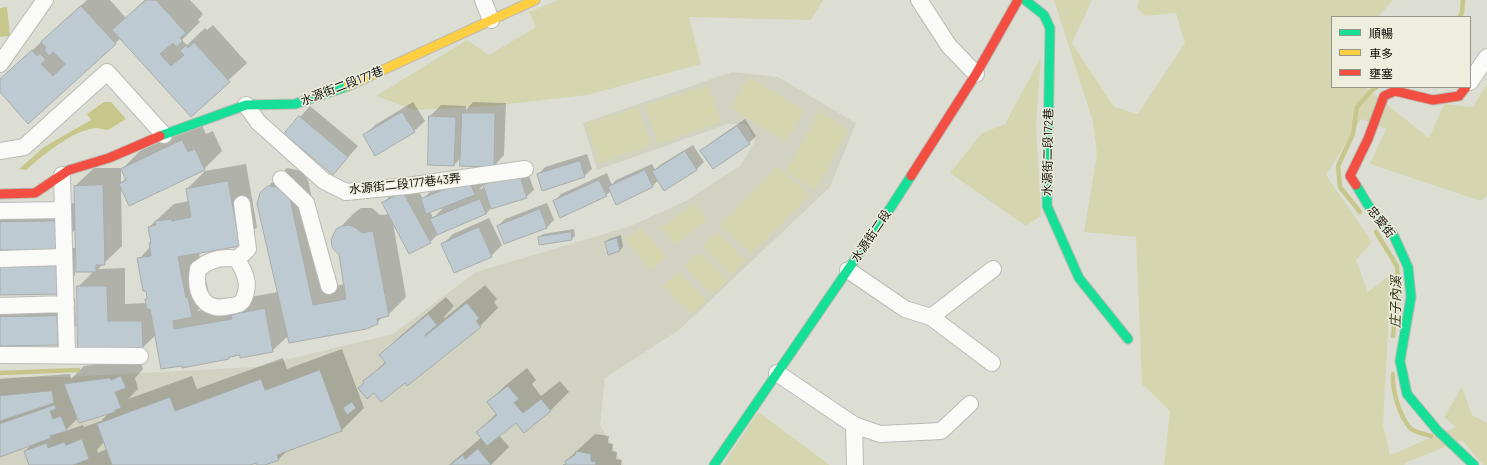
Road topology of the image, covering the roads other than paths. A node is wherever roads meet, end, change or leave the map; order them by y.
1 (45, 0) edge
2 (483, 0) edge
3 (535, 0) edge
4 (919, 0) edge
5 (1018, 0) edge
6 (1025, 0) edge
7 (491, 20) junction
8 (1487, 57) edge
9 (0, 64) edge
10 (976, 74) junction
11 (1471, 81) edge
12 (1465, 88) edge
13 (246, 105) junction
14 (164, 135) junction
15 (0, 151) edge
16 (526, 169) dead end
17 (62, 175) junction
18 (281, 179) dead end
19 (0, 194) edge
20 (242, 204) dead end
21 (63, 210) junction
22 (0, 212) edge
23 (64, 257) junction
24 (0, 259) edge
25 (237, 259) dead end
26 (993, 269) dead end
27 (848, 270) junction
28 (328, 286) dead end
29 (66, 304) junction
30 (0, 306) edge
31 (931, 317) junction
32 (1128, 339) dead end
33 (0, 355) edge
34 (67, 355) junction
35 (140, 356) dead end
36 (992, 363) dead end
37 (777, 372) junction
38 (970, 404) dead end
39 (854, 425) junction
40 (714, 465) edge
41 (855, 465) edge
42 (1474, 465) edge

1 - 9 street
2 - 7 street
3 - 7 street, 水源街二段177巷
4 - 10 street
5 - 10 street, 水源街二段
6 - 32 street, 水源街二段172巷
7 - 13 street, 水源街二段177巷
8 - 11 street
10 - 27 street, 水源街二段
12 - 42 street, 忠愛街
13 - 14 street, 水源街二段177巷
13 - 16 street, 水源街二段177巷43弄
14 - 15 street
14 - 17 street, 水源街二段177巷
17 - 19 street, 水源街二段177巷
17 - 21 street
18 - 28 street
20 - 25 street
21 - 22 street
21 - 23 street
23 - 24 street
23 - 29 street
26 - 31 street
27 - 31 street
27 - 37 street, 水源街二段
29 - 30 street
29 - 34 street
31 - 36 street
33 - 34 street
34 - 35 street
37 - 39 street
37 - 40 street, 水源街二段
38 - 39 street
39 - 41 street

